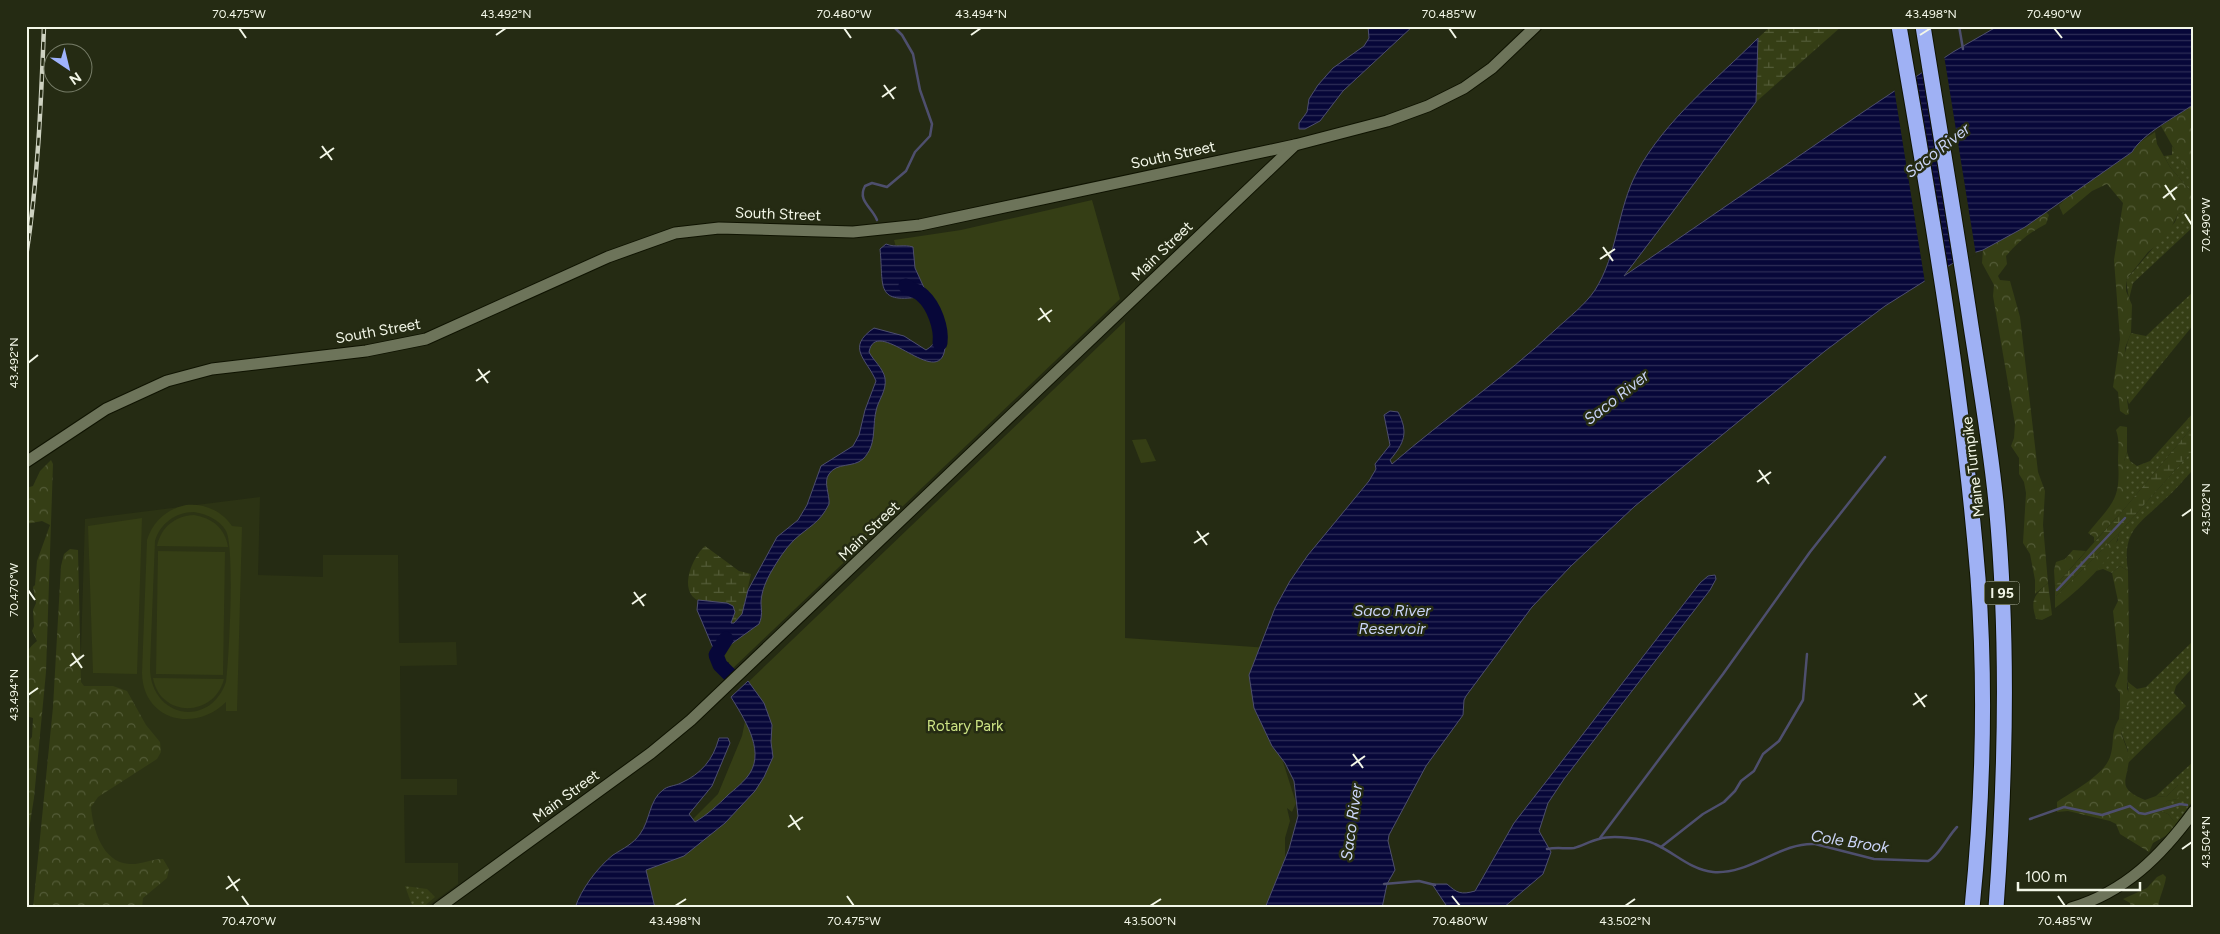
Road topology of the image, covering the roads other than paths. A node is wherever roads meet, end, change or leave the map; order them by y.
1 (1536, 26) edge
2 (1899, 26) edge
3 (1923, 26) edge
4 (1295, 145) junction
5 (26, 462) edge
6 (2194, 811) edge
7 (438, 908) edge
8 (1972, 908) edge
9 (1996, 908) edge
10 (2071, 908) edge

1 - 4 street, South Street
2 - 8 highway, Maine Turnpike / I 95
3 - 9 highway, Maine Turnpike / I 95
4 - 5 street, South Street
4 - 7 street, Main Street
6 - 10 street

